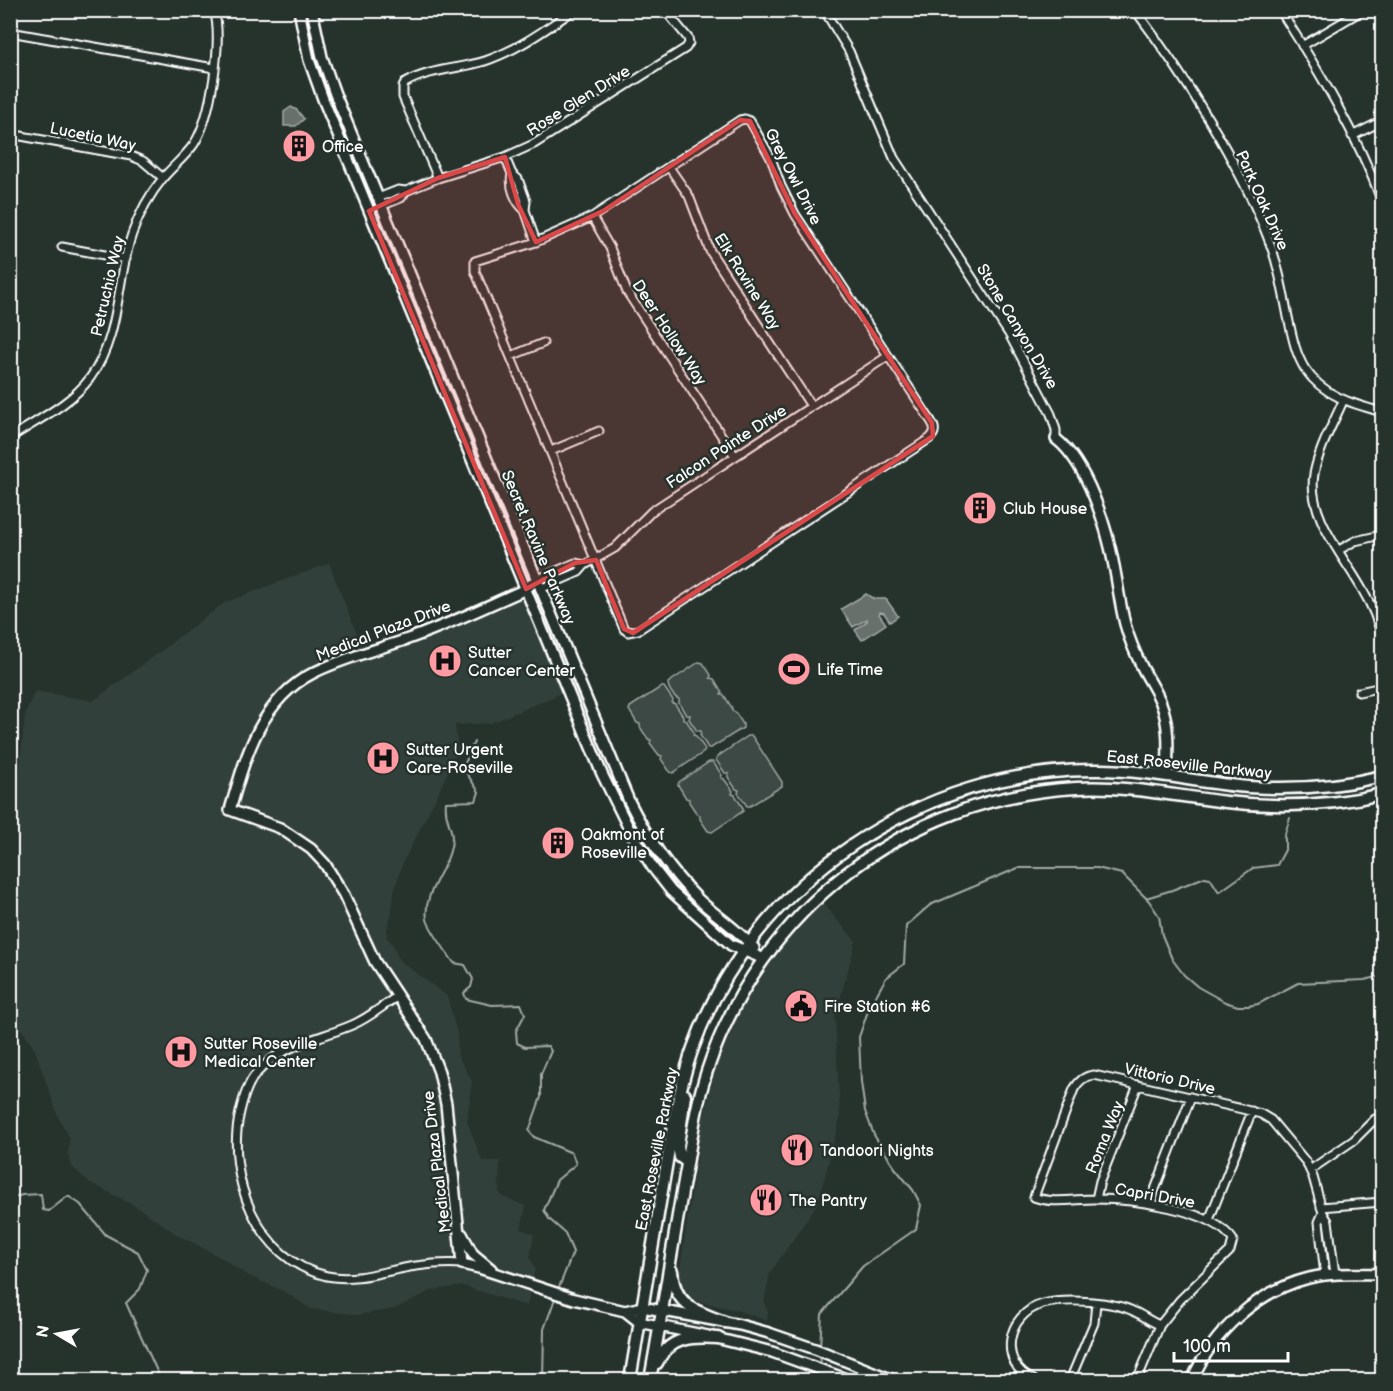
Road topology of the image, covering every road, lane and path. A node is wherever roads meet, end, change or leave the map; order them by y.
1 (214, 10) edge
2 (299, 10) edge
3 (312, 10) edge
4 (574, 10) edge
5 (665, 10) edge
6 (824, 10) edge
7 (1135, 10) edge
8 (1280, 10) edge
9 (1363, 10) edge
10 (10, 32) edge
11 (1302, 46) junction
12 (214, 68) junction
13 (1383, 121) edge
14 (10, 134) edge
15 (1352, 136) junction
16 (505, 157) junction
17 (669, 167) junction
18 (512, 174) junction
19 (163, 178) junction
20 (438, 178) junction
21 (521, 189) junction
22 (513, 192) junction
23 (380, 202) junction
24 (1383, 202) edge
25 (368, 207) junction
26 (525, 210) junction
27 (592, 217) junction
28 (536, 242) junction
29 (62, 247) dead end
30 (126, 259) junction
31 (543, 343) dead end
32 (511, 356) junction
33 (888, 356) junction
34 (1343, 400) junction
35 (812, 406) junction
36 (1383, 412) edge
37 (599, 430) dead end
38 (10, 438) edge
39 (1056, 439) joint
40 (551, 451) junction
41 (735, 456) junction
42 (1381, 534) edge
43 (1339, 550) junction
44 (596, 560) junction
45 (585, 565) junction
46 (558, 570) junction
47 (562, 579) junction
48 (538, 584) junction
49 (526, 588) junction
50 (1383, 638) edge
51 (1383, 687) edge
52 (1359, 692) dead end
53 (1167, 775) junction
54 (1383, 776) edge
55 (1132, 789) junction
56 (1383, 794) edge
57 (748, 947) junction
58 (764, 959) junction
59 (398, 996) junction
60 (687, 1068) junction
61 (1138, 1085) junction
62 (1191, 1097) junction
63 (1252, 1112) junction
64 (1383, 1118) edge
65 (687, 1162) junction
66 (1310, 1170) junction
67 (1034, 1197) joint
68 (1096, 1199) junction
69 (1383, 1202) edge
70 (1151, 1204) junction
71 (1322, 1210) junction
72 (1209, 1220) junction
73 (459, 1227) junction
74 (1329, 1229) junction
75 (1320, 1230) junction
76 (672, 1255) junction
77 (462, 1264) junction
78 (497, 1273) junction
79 (1383, 1274) edge
80 (1330, 1275) junction
81 (1096, 1303) junction
82 (642, 1307) junction
83 (625, 1311) junction
84 (662, 1311) junction
85 (639, 1322) junction
86 (725, 1322) junction
87 (1160, 1325) junction
88 (660, 1326) junction
89 (718, 1338) junction
90 (630, 1380) edge
91 (650, 1380) edge
92 (849, 1380) edge
93 (893, 1380) edge
94 (1034, 1380) edge
95 (1070, 1380) edge
96 (1137, 1380) edge
97 (1192, 1380) edge

1 - 12 street, Petruchio Way
2 - 25 main road, Secret Ravine Parkway
3 - 23 main road, Secret Ravine Parkway
4 - 20 street
5 - 16 street, Rose Glen Drive
6 - 39 street, Stone Canyon Drive
7 - 34 street, Park Oak Drive
8 - 11 street
9 - 11 street
10 - 12 street
11 - 15 street
12 - 19 street, Petruchio Way
13 - 15 street
14 - 19 street, Lucetia Way
15 - 24 street
16 - 18 street
16 - 20 street, Rose Glen Drive
17 - 27 street, Grey Owl Drive
17 - 33 street, Grey Owl Drive
17 - 35 street, Elk Ravine Way
18 - 21 street
18 - 22 street
19 - 30 street, Petruchio Way
20 - 23 street, Rose Glen Drive
21 - 22 street
21 - 26 street
22 - 26 street
23 - 25 main road
23 - 48 main road, Secret Ravine Parkway
25 - 49 main road, Secret Ravine Parkway
26 - 28 street
27 - 28 street, Grey Owl Drive
27 - 41 street, Deer Hollow Way
28 - 32 street, Grey Owl Drive
29 - 30 street
30 - 38 street, Petruchio Way
31 - 32 street
32 - 40 street, Grey Owl Drive
33 - 35 street, Falcon Pointe Drive
33 - 44 street, Grey Owl Drive
34 - 36 street, Park Oak Drive
34 - 43 street
35 - 41 street, Falcon Pointe Drive
37 - 40 street
39 - 53 main road, Stone Canyon Drive
40 - 44 street, Grey Owl Drive
41 - 44 street, Falcon Pointe Drive
42 - 43 street
43 - 50 street
44 - 45 street, Falcon Pointe Drive
45 - 46 street, Falcon Pointe Drive
45 - 47 street, Falcon Pointe Drive
46 - 47 street
46 - 48 street, Falcon Pointe Drive
47 - 48 street, Falcon Pointe Drive
48 - 49 main road
48 - 57 main road, Secret Ravine Parkway
49 - 57 main road, Secret Ravine Parkway
49 - 59 main road, Medical Plaza Drive
51 - 52 street
53 - 54 main road, East Roseville Parkway
53 - 55 main road
53 - 57 main road, East Roseville Parkway
55 - 56 main road, East Roseville Parkway
55 - 58 main road, East Roseville Parkway
57 - 58 main road, Secret Ravine Parkway
57 - 60 main road, East Roseville Parkway
58 - 65 main road, East Roseville Parkway
59 - 73 main road, Medical Plaza Drive
59 - 77 street
60 - 65 main road
60 - 82 main road, East Roseville Parkway
61 - 62 street, Vittorio Drive
61 - 67 street, Vittorio Drive
61 - 68 street, Roma Way
62 - 63 street, Vittorio Drive
62 - 70 street
63 - 66 street, Vittorio Drive
63 - 72 street
64 - 66 street
65 - 76 main road, East Roseville Parkway
66 - 71 street, Vittorio Drive
67 - 68 street, Capri Drive
68 - 70 street, Capri Drive
69 - 71 street
70 - 72 street, Capri Drive
71 - 74 street, Vittorio Drive
71 - 75 street, Vittorio Drive
72 - 87 street, Capri Drive
73 - 77 main road, Medical Plaza Drive
73 - 78 main road
74 - 75 street
74 - 80 street, Vittorio Drive
75 - 80 street, Vittorio Drive
76 - 84 main road, East Roseville Parkway
76 - 86 main road
77 - 78 main road
78 - 83 main road
79 - 80 main road
80 - 97 main road
81 - 87 street
81 - 94 street
81 - 95 street
82 - 83 main road
82 - 84 main road
82 - 85 main road, East Roseville Parkway
83 - 85 main road
84 - 86 main road
84 - 88 main road, East Roseville Parkway
85 - 88 main road
85 - 90 main road, East Roseville Parkway
86 - 93 main road
87 - 96 street, Capri Drive
88 - 89 main road
88 - 91 main road, East Roseville Parkway
89 - 91 main road
89 - 92 main road

